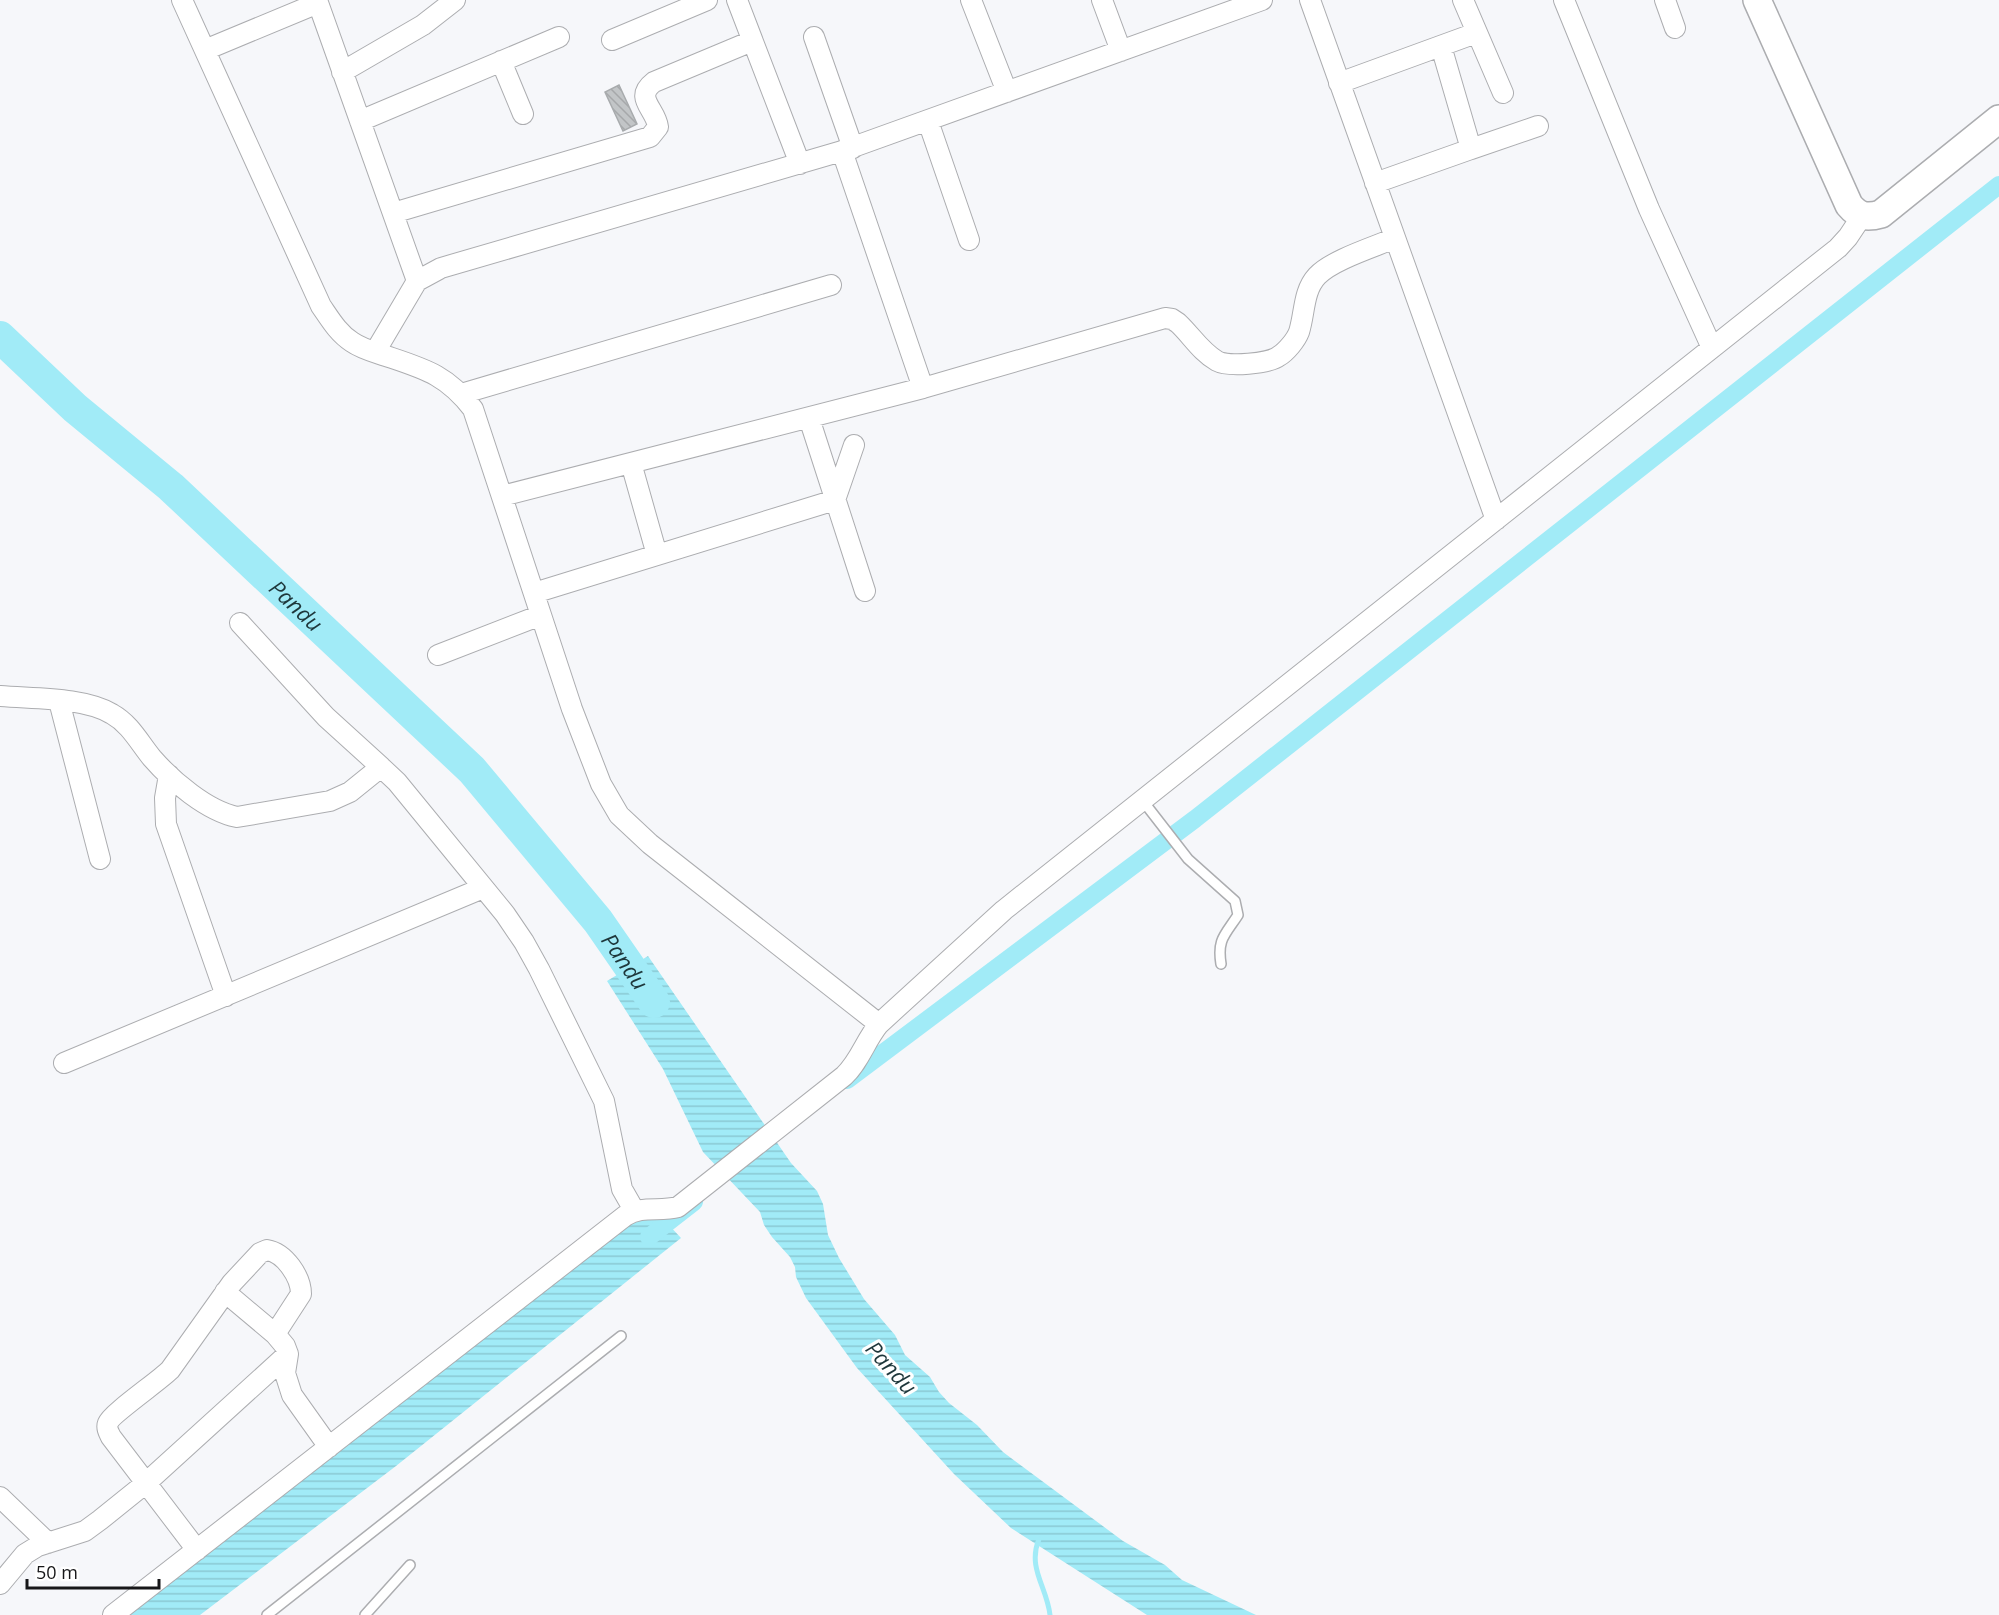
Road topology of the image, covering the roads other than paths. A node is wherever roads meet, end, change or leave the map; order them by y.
1 (182, 0) edge
2 (455, 0) edge
3 (707, 0) edge
4 (737, 0) edge
5 (971, 0) edge
6 (1102, 0) edge
7 (1262, 0) edge
8 (1310, 0) edge
9 (1464, 0) edge
10 (1564, 0) edge
11 (1665, 0) edge
12 (1757, 0) edge
13 (317, 2) edge
14 (1675, 28) dead end
15 (1476, 33) junction
16 (559, 37) dead end
17 (814, 37) dead end
18 (612, 40) dead end
19 (752, 41) junction
20 (1441, 46) junction
21 (204, 50) junction
22 (1120, 51) junction
23 (501, 61) junction
24 (342, 72) junction
25 (1340, 83) junction
26 (1007, 92) junction
27 (1503, 93) dead end
28 (523, 114) dead end
29 (1999, 119) edge
30 (360, 121) junction
31 (928, 121) junction
32 (1538, 126) dead end
33 (1471, 149) junction
34 (848, 150) junction
35 (800, 164) junction
36 (1375, 183) junction
37 (393, 213) junction
38 (1862, 216) junction
39 (1395, 238) junction
40 (969, 240) dead end
41 (417, 281) junction
42 (831, 285) dead end
43 (1712, 348) junction
44 (375, 352) junction
45 (923, 388) junction
46 (461, 394) junction
47 (809, 418) junction
48 (854, 445) dead end
49 (631, 463) junction
50 (502, 496) junction
51 (835, 500) junction
52 (1496, 520) junction
53 (657, 555) junction
54 (865, 591) dead end
55 (534, 593) junction
56 (541, 615) junction
57 (240, 623) dead end
58 (438, 655) dead end
59 (0, 696) edge
60 (59, 701) junction
61 (381, 767) junction
62 (169, 775) junction
63 (1148, 807) junction
64 (100, 859) dead end
65 (483, 888) junction
66 (1221, 964) dead end
67 (226, 996) junction
68 (879, 1024) junction
69 (64, 1063) dead end
70 (633, 1210) junction
71 (225, 1292) junction
72 (275, 1334) junction
73 (621, 1336) dead end
74 (288, 1354) junction
75 (329, 1447) junction
76 (146, 1483) junction
77 (0, 1497) edge
78 (48, 1542) junction
79 (197, 1550) junction
80 (410, 1565) dead end
81 (0, 1584) edge
82 (113, 1615) edge
83 (267, 1615) edge
84 (365, 1615) edge

1 - 21 street
2 - 24 street
3 - 18 street
4 - 19 street
5 - 26 street
6 - 22 street
7 - 22 street
8 - 25 street
9 - 15 street
10 - 43 street
11 - 14 street
12 - 38 street
13 - 21 street
13 - 24 street
15 - 20 street
15 - 27 street
16 - 23 street
17 - 34 street
19 - 35 street
19 - 37 street
20 - 25 street
20 - 33 street
21 - 44 street
22 - 26 street
23 - 28 street
23 - 30 street
24 - 30 street
25 - 36 street
26 - 31 street
29 - 38 street
30 - 37 street
31 - 34 street
31 - 40 street
32 - 33 street
33 - 36 street
34 - 35 street
34 - 45 street
35 - 41 street
36 - 39 street
37 - 41 street
38 - 43 street
39 - 45 street
39 - 52 street
41 - 44 street
42 - 46 street
43 - 52 street
44 - 46 street
45 - 47 street
46 - 50 street
47 - 49 street
47 - 51 street
48 - 51 street
49 - 50 street
49 - 53 street
50 - 55 street
51 - 53 street
51 - 54 street
52 - 63 street
53 - 55 street
55 - 56 street
56 - 58 street
56 - 68 street
57 - 61 street
59 - 60 street
60 - 62 street
60 - 64 street
61 - 62 street
61 - 65 street
62 - 67 street
63 - 66 lane
63 - 68 street
65 - 67 street
65 - 70 street
67 - 69 street
68 - 70 street
70 - 75 street
71 - 72 street
71 - 72 street
71 - 76 street
72 - 74 street
73 - 83 lane
74 - 75 street
74 - 76 street
75 - 79 street
76 - 78 street
76 - 79 street
77 - 78 street
78 - 81 street
79 - 82 street
80 - 84 lane

